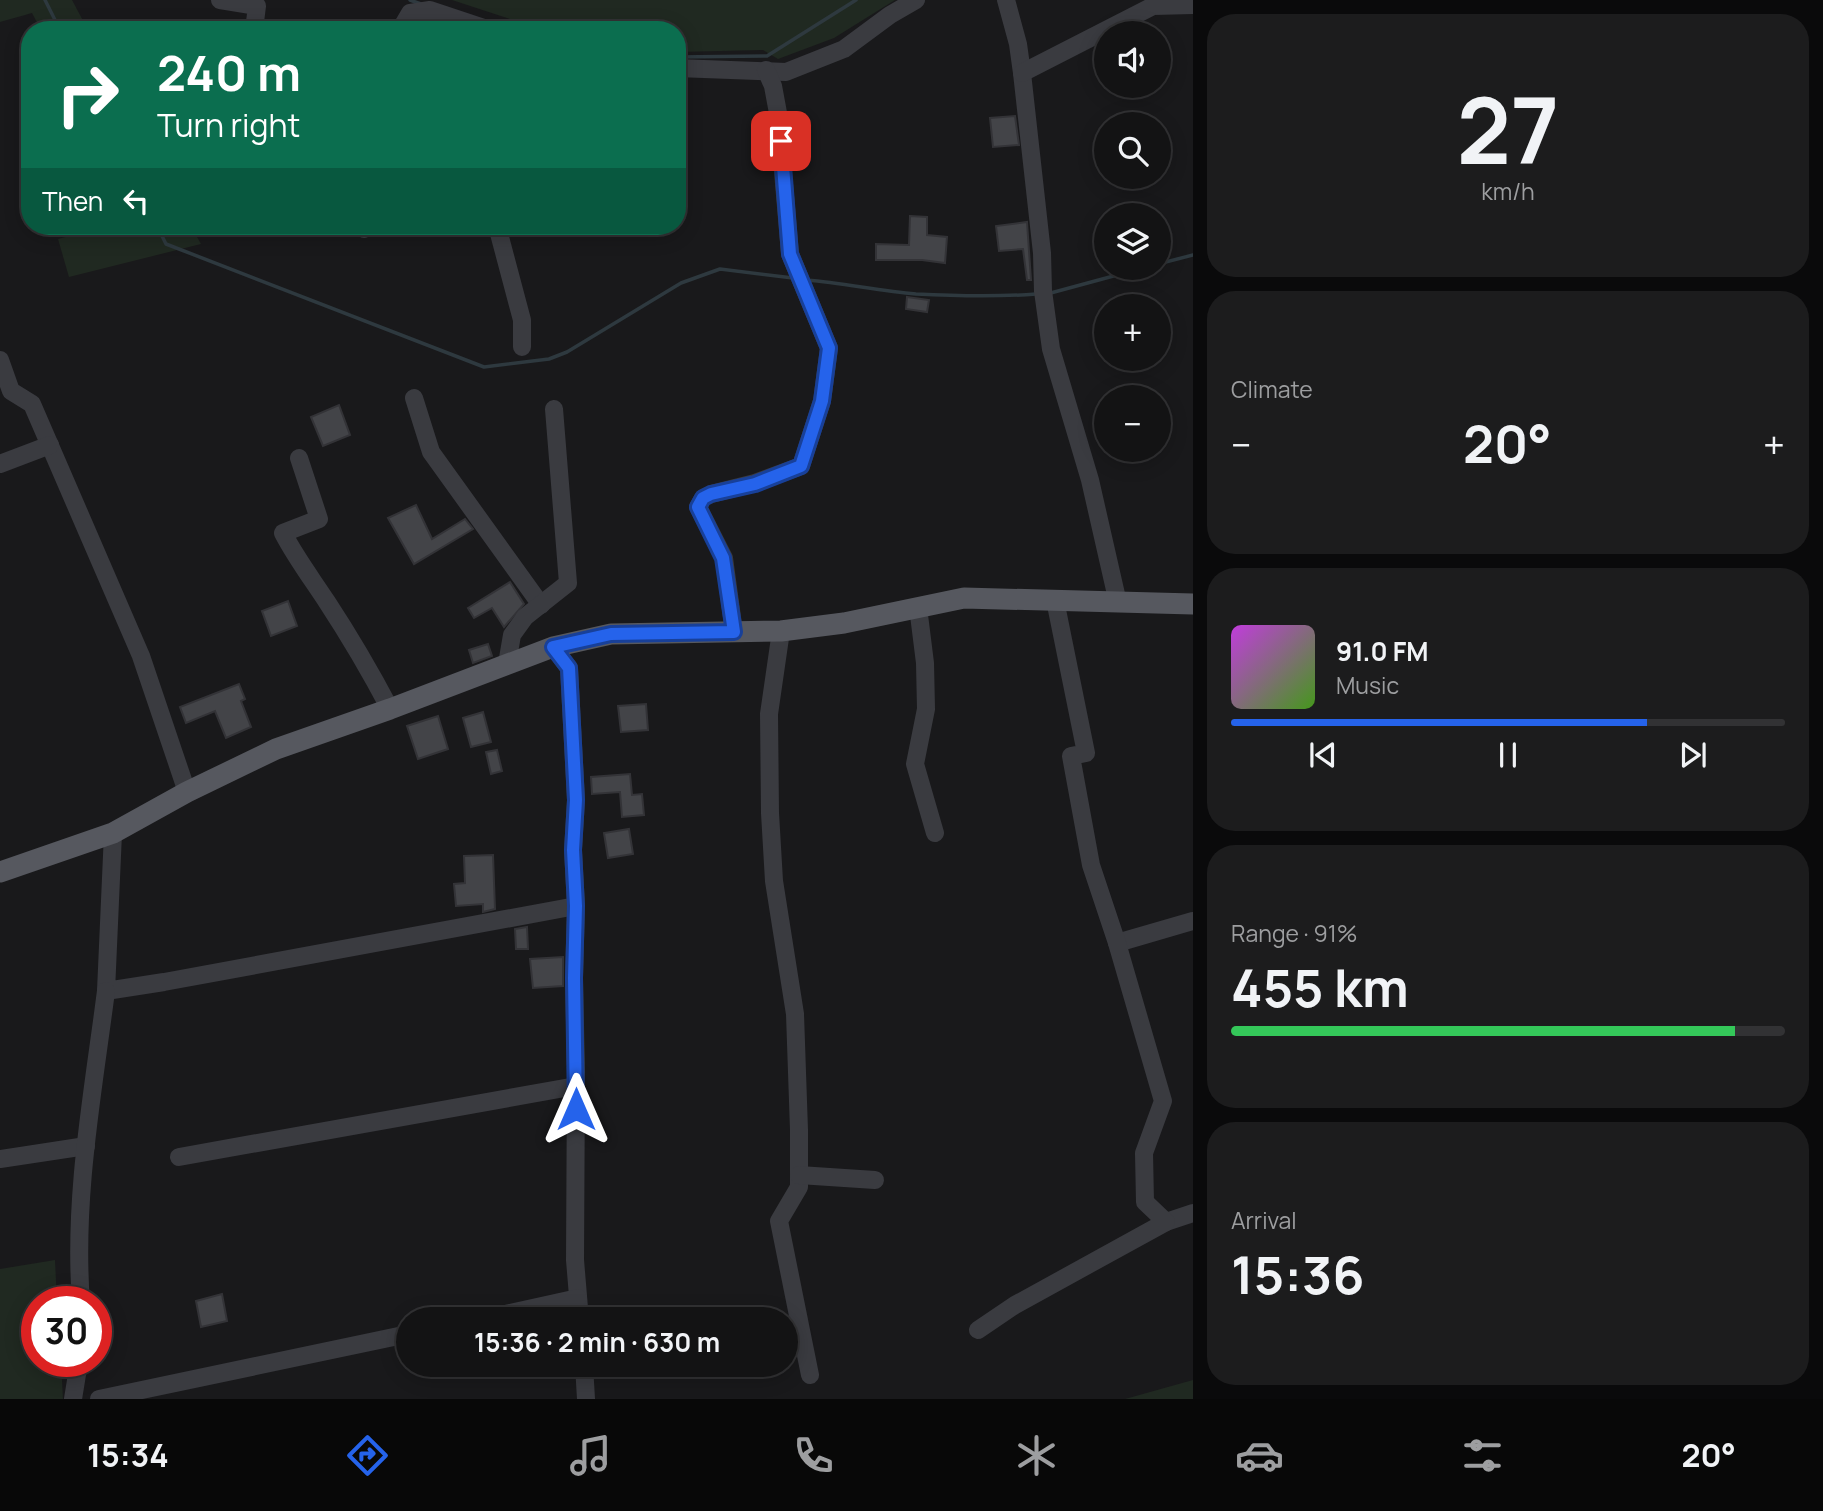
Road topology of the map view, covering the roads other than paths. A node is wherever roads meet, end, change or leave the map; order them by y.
1 (220, 0) edge
2 (916, 0) edge
3 (1006, 0) edge
4 (1193, 5) edge
5 (255, 21) edge
6 (405, 21) edge
7 (463, 21) edge
8 (686, 68) edge
9 (766, 70) junction
10 (1022, 73) junction
11 (499, 235) edge
12 (522, 347) dead end
13 (0, 360) edge
14 (414, 398) dead end
15 (554, 409) dead end
16 (50, 446) junction
17 (299, 458) dead end
18 (0, 464) edge
19 (1055, 600) junction
20 (1118, 603) junction
21 (1193, 604) edge
22 (541, 606) junction
23 (918, 607) junction
24 (781, 631) junction
25 (734, 632) junction
26 (553, 647) junction
27 (507, 664) junction
28 (390, 709) junction
29 (187, 792) junction
30 (113, 833) junction
31 (935, 833) dead end
32 (0, 872) edge
33 (576, 906) junction
34 (1193, 921) edge
35 (1117, 943) junction
36 (106, 990) junction
37 (576, 1086) junction
38 (86, 1146) junction
39 (178, 1157) dead end
40 (0, 1159) edge
41 (799, 1175) junction
42 (876, 1180) dead end
43 (1193, 1213) edge
44 (1166, 1222) junction
45 (80, 1286) edge
46 (578, 1298) junction
47 (537, 1307) edge
48 (579, 1307) edge
49 (978, 1330) dead end
50 (396, 1337) edge
51 (810, 1375) dead end
52 (77, 1377) edge
53 (585, 1377) edge
54 (73, 1399) edge
55 (99, 1399) edge
56 (586, 1399) edge

1 - 5 street
2 - 9 street
3 - 10 street
4 - 10 street
6 - 7 street
8 - 9 street
9 - 25 street
10 - 20 street
11 - 12 street
13 - 16 street
14 - 22 street
15 - 22 street
16 - 18 street
16 - 29 street
17 - 28 street
19 - 20 main road
19 - 23 main road
19 - 35 street
20 - 21 main road
22 - 27 street
23 - 24 main road
23 - 31 street
24 - 25 main road
24 - 41 street
25 - 26 main road
26 - 27 main road
26 - 33 street
27 - 28 main road
28 - 29 main road
29 - 30 main road
30 - 32 main road
30 - 36 street
33 - 36 street
33 - 37 street
34 - 35 street
35 - 44 street
36 - 38 street
37 - 39 street
37 - 46 street
38 - 40 street
38 - 45 street
41 - 42 street
41 - 51 street
43 - 44 street
44 - 49 street
46 - 47 street
46 - 48 street
50 - 55 street
52 - 54 street
53 - 56 street

